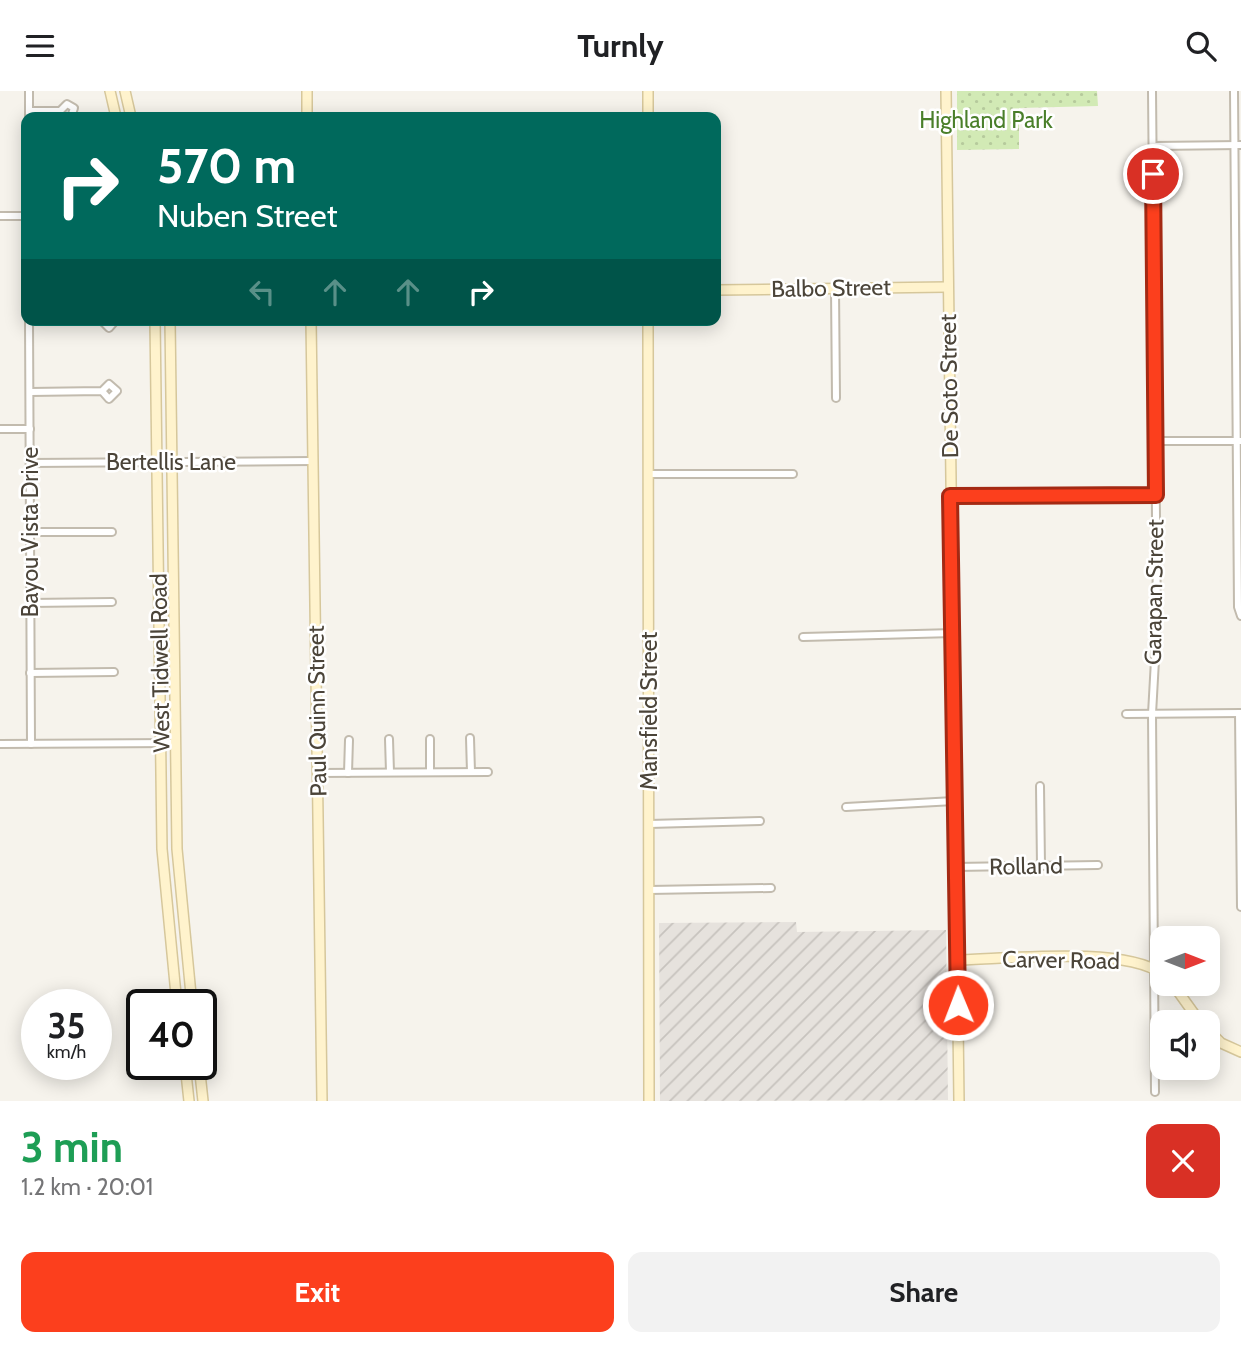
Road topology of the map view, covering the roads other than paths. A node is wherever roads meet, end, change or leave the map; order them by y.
1 (29, 91) edge
2 (110, 91) edge
3 (125, 91) edge
4 (307, 91) edge
5 (648, 91) edge
6 (946, 91) edge
7 (1153, 91) edge
8 (1234, 91) edge
9 (29, 112) edge
10 (61, 112) edge
11 (74, 112) edge
12 (115, 112) edge
13 (130, 112) edge
14 (307, 112) edge
15 (648, 112) edge
16 (1238, 145) edge
17 (1153, 146) junction
18 (0, 216) edge
19 (21, 216) edge
20 (947, 287) junction
21 (835, 289) junction
22 (721, 290) edge
23 (29, 326) edge
24 (155, 326) edge
25 (170, 326) edge
26 (311, 326) edge
27 (648, 326) edge
28 (102, 391) dead end
29 (30, 392) junction
30 (835, 398) dead end
31 (0, 429) edge
32 (30, 429) junction
33 (1238, 441) edge
34 (1156, 442) junction
35 (158, 461) junction
36 (172, 461) junction
37 (313, 461) junction
38 (30, 463) junction
39 (649, 474) junction
40 (793, 474) dead end
41 (1156, 495) junction
42 (950, 496) junction
43 (30, 532) junction
44 (112, 532) dead end
45 (112, 602) dead end
46 (30, 603) junction
47 (159, 603) junction
48 (174, 603) junction
49 (1241, 616) edge
50 (954, 633) junction
51 (803, 637) dead end
52 (114, 672) dead end
53 (30, 673) junction
54 (1240, 713) edge
55 (1152, 714) junction
56 (1126, 715) dead end
57 (470, 738) dead end
58 (389, 739) dead end
59 (430, 739) dead end
60 (349, 740) dead end
61 (161, 743) junction
62 (175, 743) junction
63 (0, 744) edge
64 (31, 744) junction
65 (430, 771) junction
66 (390, 772) junction
67 (471, 772) junction
68 (488, 772) dead end
69 (318, 773) junction
70 (348, 773) junction
71 (1040, 786) dead end
72 (954, 801) junction
73 (846, 807) dead end
74 (760, 821) dead end
75 (649, 824) junction
76 (162, 849) junction
77 (177, 849) junction
78 (1098, 865) dead end
79 (1041, 866) junction
80 (955, 867) junction
81 (771, 888) dead end
82 (649, 890) junction
83 (1241, 907) edge
84 (1157, 926) edge
85 (186, 955) junction
86 (172, 957) junction
87 (958, 960) junction
88 (1150, 968) edge
89 (175, 989) edge
90 (190, 989) edge
91 (1157, 996) edge
92 (1220, 1041) edge
93 (1241, 1052) edge
94 (187, 1080) edge
95 (201, 1080) edge
96 (1155, 1092) dead end
97 (189, 1101) edge
98 (203, 1101) edge
99 (322, 1101) edge
100 (649, 1101) edge
101 (959, 1101) edge

1 - 9 street
2 - 12 street
3 - 13 street
4 - 14 street
5 - 15 street
6 - 20 street, De Soto Street
7 - 17 street, Garapan Street
8 - 16 street
10 - 11 street
16 - 17 street
16 - 33 street
17 - 34 street, Garapan Street
18 - 19 street
20 - 21 street, Balbo Street
20 - 42 street, De Soto Street
21 - 22 street, Balbo Street
21 - 30 street
23 - 29 street, Bayou Vista Drive
24 - 35 street, West Tidwell Road
25 - 36 street, West Tidwell Road
26 - 37 street, Paul Quinn Street
27 - 39 street, Mansfield Street
28 - 29 street
29 - 32 street, Bayou Vista Drive
31 - 32 street
32 - 38 street, Bayou Vista Drive
33 - 34 street
33 - 49 street
34 - 41 street, Garapan Street
35 - 36 street, Bertellis Lane
35 - 38 street, Bertellis Lane
35 - 47 street, West Tidwell Road
36 - 37 street, Bertellis Lane
36 - 48 street, West Tidwell Road
37 - 69 street, Paul Quinn Street
38 - 43 street, Bayou Vista Drive
39 - 40 street
39 - 75 street, Mansfield Street
41 - 42 street
41 - 55 street, Garapan Street
42 - 50 street, De Soto Street
43 - 44 street
43 - 46 street, Bayou Vista Drive
45 - 46 street
46 - 53 street, Bayou Vista Drive
47 - 48 street
47 - 61 street, West Tidwell Road
48 - 62 street, West Tidwell Road
50 - 51 street
50 - 72 street, De Soto Street
52 - 53 street
53 - 64 street, Bayou Vista Drive
54 - 55 street
54 - 83 street
55 - 56 street
55 - 84 street, Garapan Street
57 - 67 street
58 - 66 street
59 - 65 street
60 - 70 street
61 - 62 street
61 - 64 street
61 - 76 street, West Tidwell Road
62 - 77 street, West Tidwell Road
63 - 64 street
65 - 66 street
65 - 67 street
66 - 70 street
67 - 68 street
69 - 70 street
69 - 99 street, Paul Quinn Street
71 - 79 street
72 - 73 street
72 - 80 street, De Soto Street
74 - 75 street
75 - 82 street, Mansfield Street
76 - 77 street
76 - 86 street, West Tidwell Road
77 - 85 street, West Tidwell Road
78 - 79 street, Rolland
79 - 80 street, Rolland
80 - 87 street, De Soto Street
81 - 82 street
82 - 100 street, Mansfield Street
85 - 86 street
85 - 90 street, West Tidwell Road
86 - 89 street, West Tidwell Road
87 - 88 street, Carver Road
87 - 101 street, De Soto Street
91 - 96 street, Garapan Street
92 - 93 street
94 - 97 street
95 - 98 street

